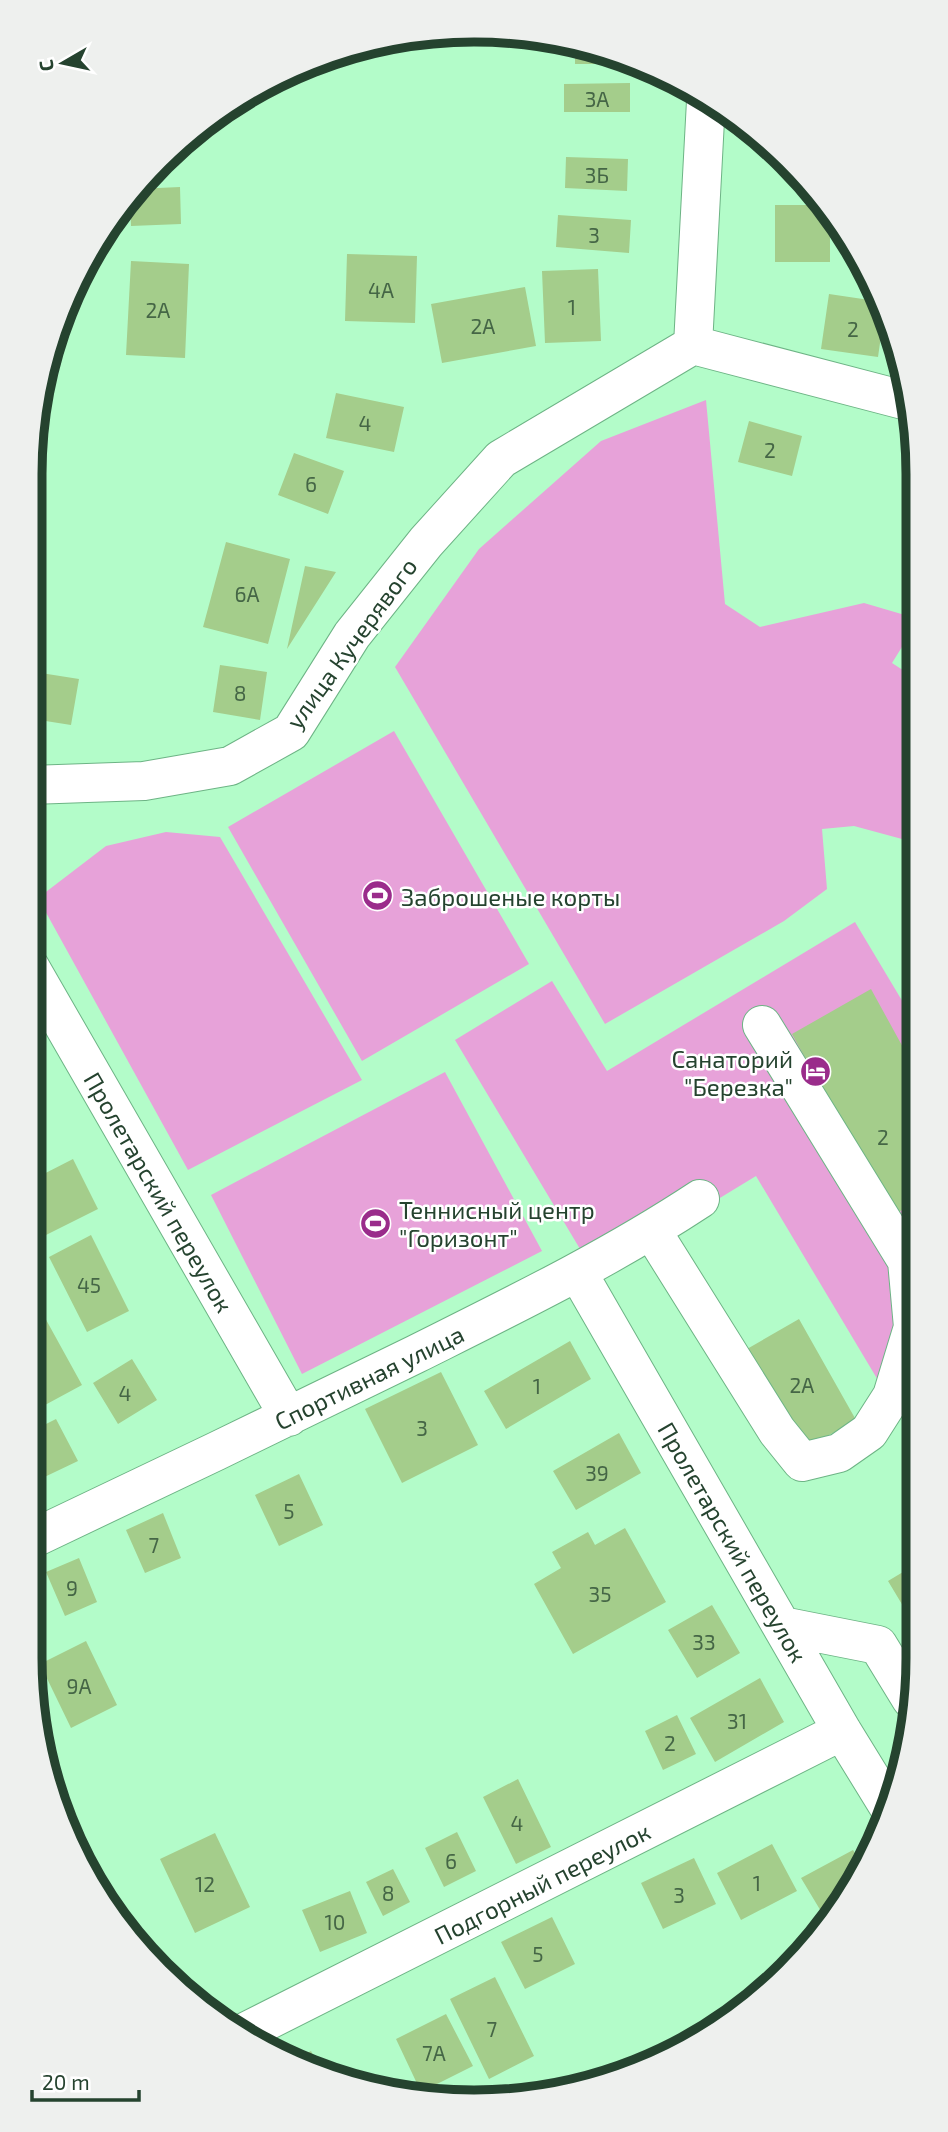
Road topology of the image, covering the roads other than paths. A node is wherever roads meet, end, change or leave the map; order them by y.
1 (706, 110) edge
2 (693, 345) junction
3 (899, 399) edge
4 (42, 785) edge
5 (42, 988) edge
6 (762, 1025) dead end
7 (700, 1199) dead end
8 (652, 1231) junction
9 (906, 1259) edge
10 (578, 1273) junction
11 (906, 1350) edge
12 (289, 1417) junction
13 (42, 1534) edge
14 (782, 1626) junction
15 (905, 1689) edge
16 (842, 1731) junction
17 (883, 1797) edge
18 (253, 2029) edge

1 - 2 street
2 - 3 street
2 - 4 street, улица Кучерявого
5 - 12 street, Пролетарский переулок
6 - 9 street
7 - 8 street, Спортивная улица
8 - 10 street, Спортивная улица
8 - 11 street
10 - 12 street, Спортивная улица
10 - 14 street, Пролетарский переулок
12 - 13 street, Спортивная улица
14 - 15 street
14 - 16 street, Пролетарский переулок
16 - 17 street, Пролетарский переулок
16 - 18 street, Подгорный переулок

